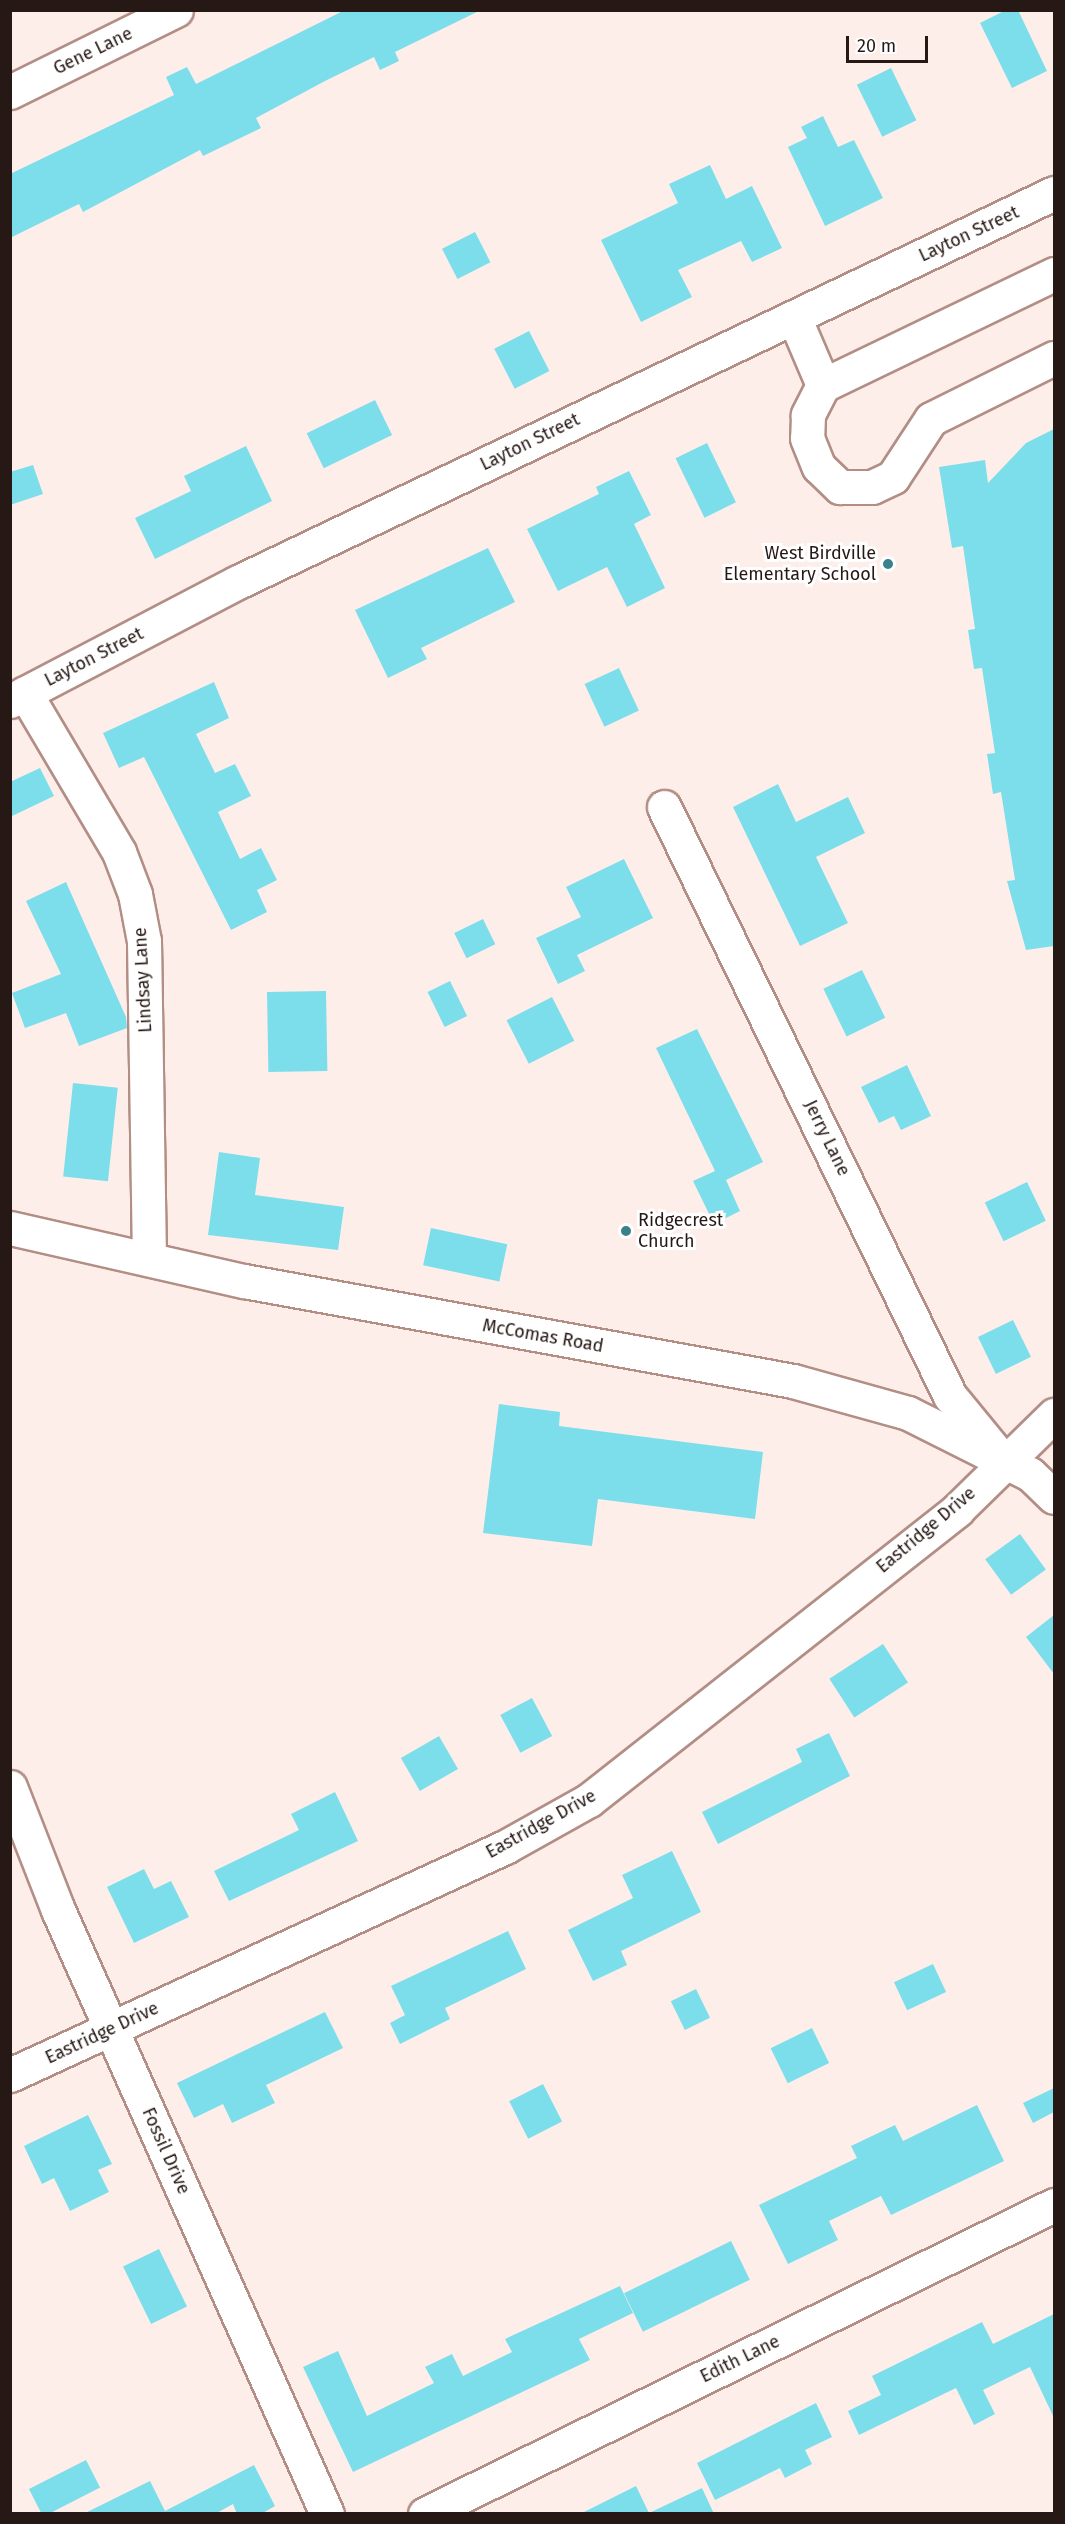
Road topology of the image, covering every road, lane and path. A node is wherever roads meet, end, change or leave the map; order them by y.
1 (176, 10) edge
2 (10, 92) edge
3 (1054, 193) edge
4 (1054, 274) edge
5 (794, 317) junction
6 (1054, 358) edge
7 (824, 385) junction
8 (18, 697) edge
9 (664, 807) dead end
10 (10, 1228) edge
11 (149, 1259) junction
12 (1054, 1415) edge
13 (1003, 1460) junction
14 (1054, 1497) edge
15 (10, 1787) edge
16 (112, 2028) junction
17 (10, 2075) edge
18 (1054, 2205) edge
19 (327, 2514) edge
20 (425, 2514) edge

1 - 2 street, Gene Lane
3 - 5 street, Layton Street
4 - 7 street
5 - 7 street
5 - 8 street, Layton Street
6 - 7 street
8 - 11 street, Lindsay Lane
9 - 13 street, Jerry Lane
10 - 11 street, McComas Road
11 - 13 street, McComas Road
12 - 13 street, Eastridge Drive
13 - 14 street, McComas Road
13 - 16 street, Eastridge Drive
15 - 16 street, Fossil Drive
16 - 17 street, Eastridge Drive
16 - 19 street, Fossil Drive
18 - 20 street, Edith Lane

